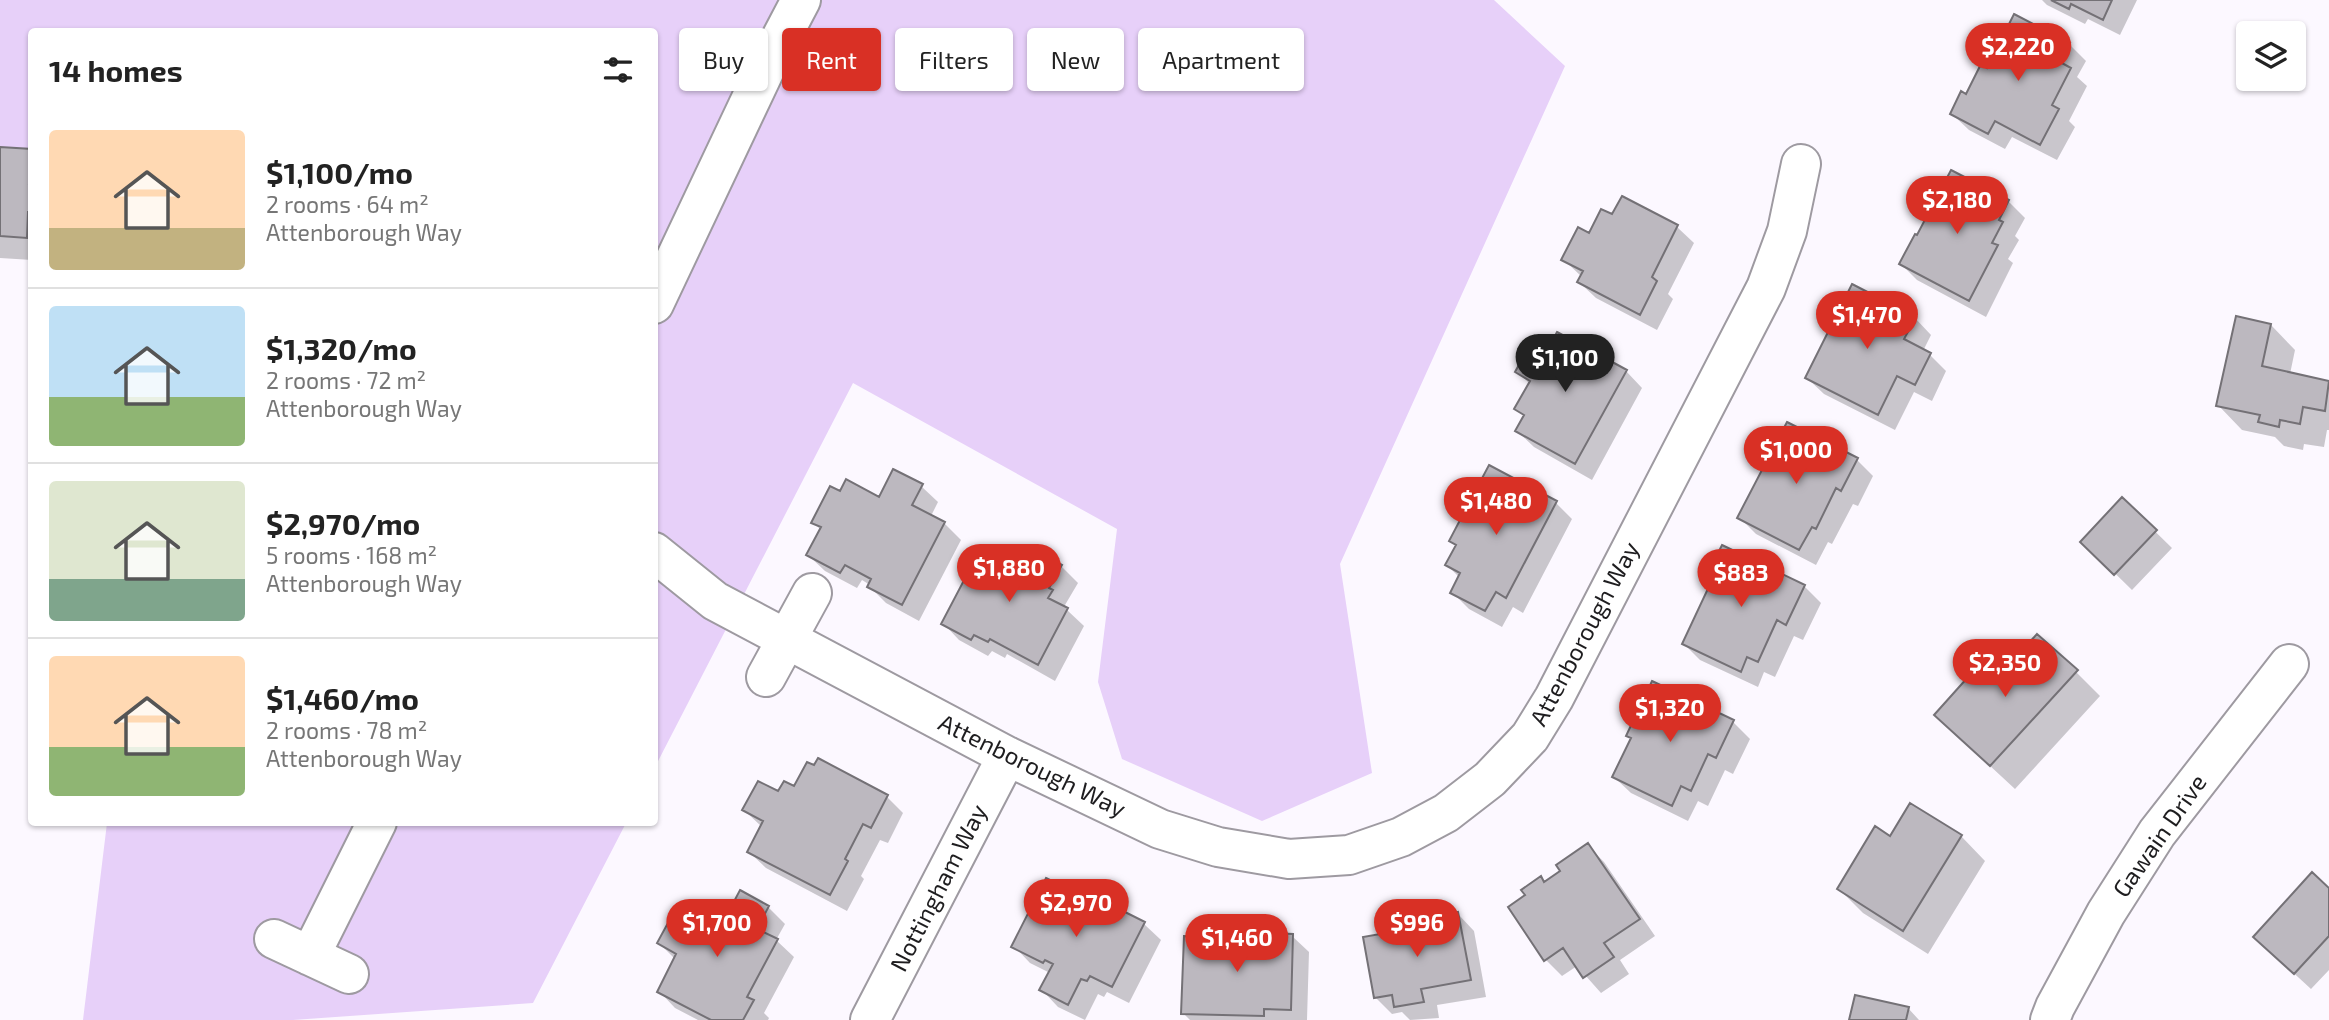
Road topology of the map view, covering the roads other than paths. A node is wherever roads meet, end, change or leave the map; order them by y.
1 (801, 0) edge
2 (1801, 164) dead end
3 (658, 296) edge
4 (658, 555) edge
5 (812, 593) dead end
6 (786, 640) junction
7 (2289, 664) dead end
8 (766, 677) dead end
9 (1007, 756) junction
10 (375, 826) edge
11 (274, 939) dead end
12 (310, 956) junction
13 (349, 974) dead end
14 (870, 1020) edge
15 (2050, 1020) edge

1 - 3 street
2 - 9 street, Attenborough Way
4 - 6 street, Attenborough Way
5 - 6 street
6 - 8 street
6 - 9 street, Attenborough Way
7 - 15 street, Gawain Drive
9 - 14 street, Nottingham Way
10 - 12 street
11 - 12 street
12 - 13 street

